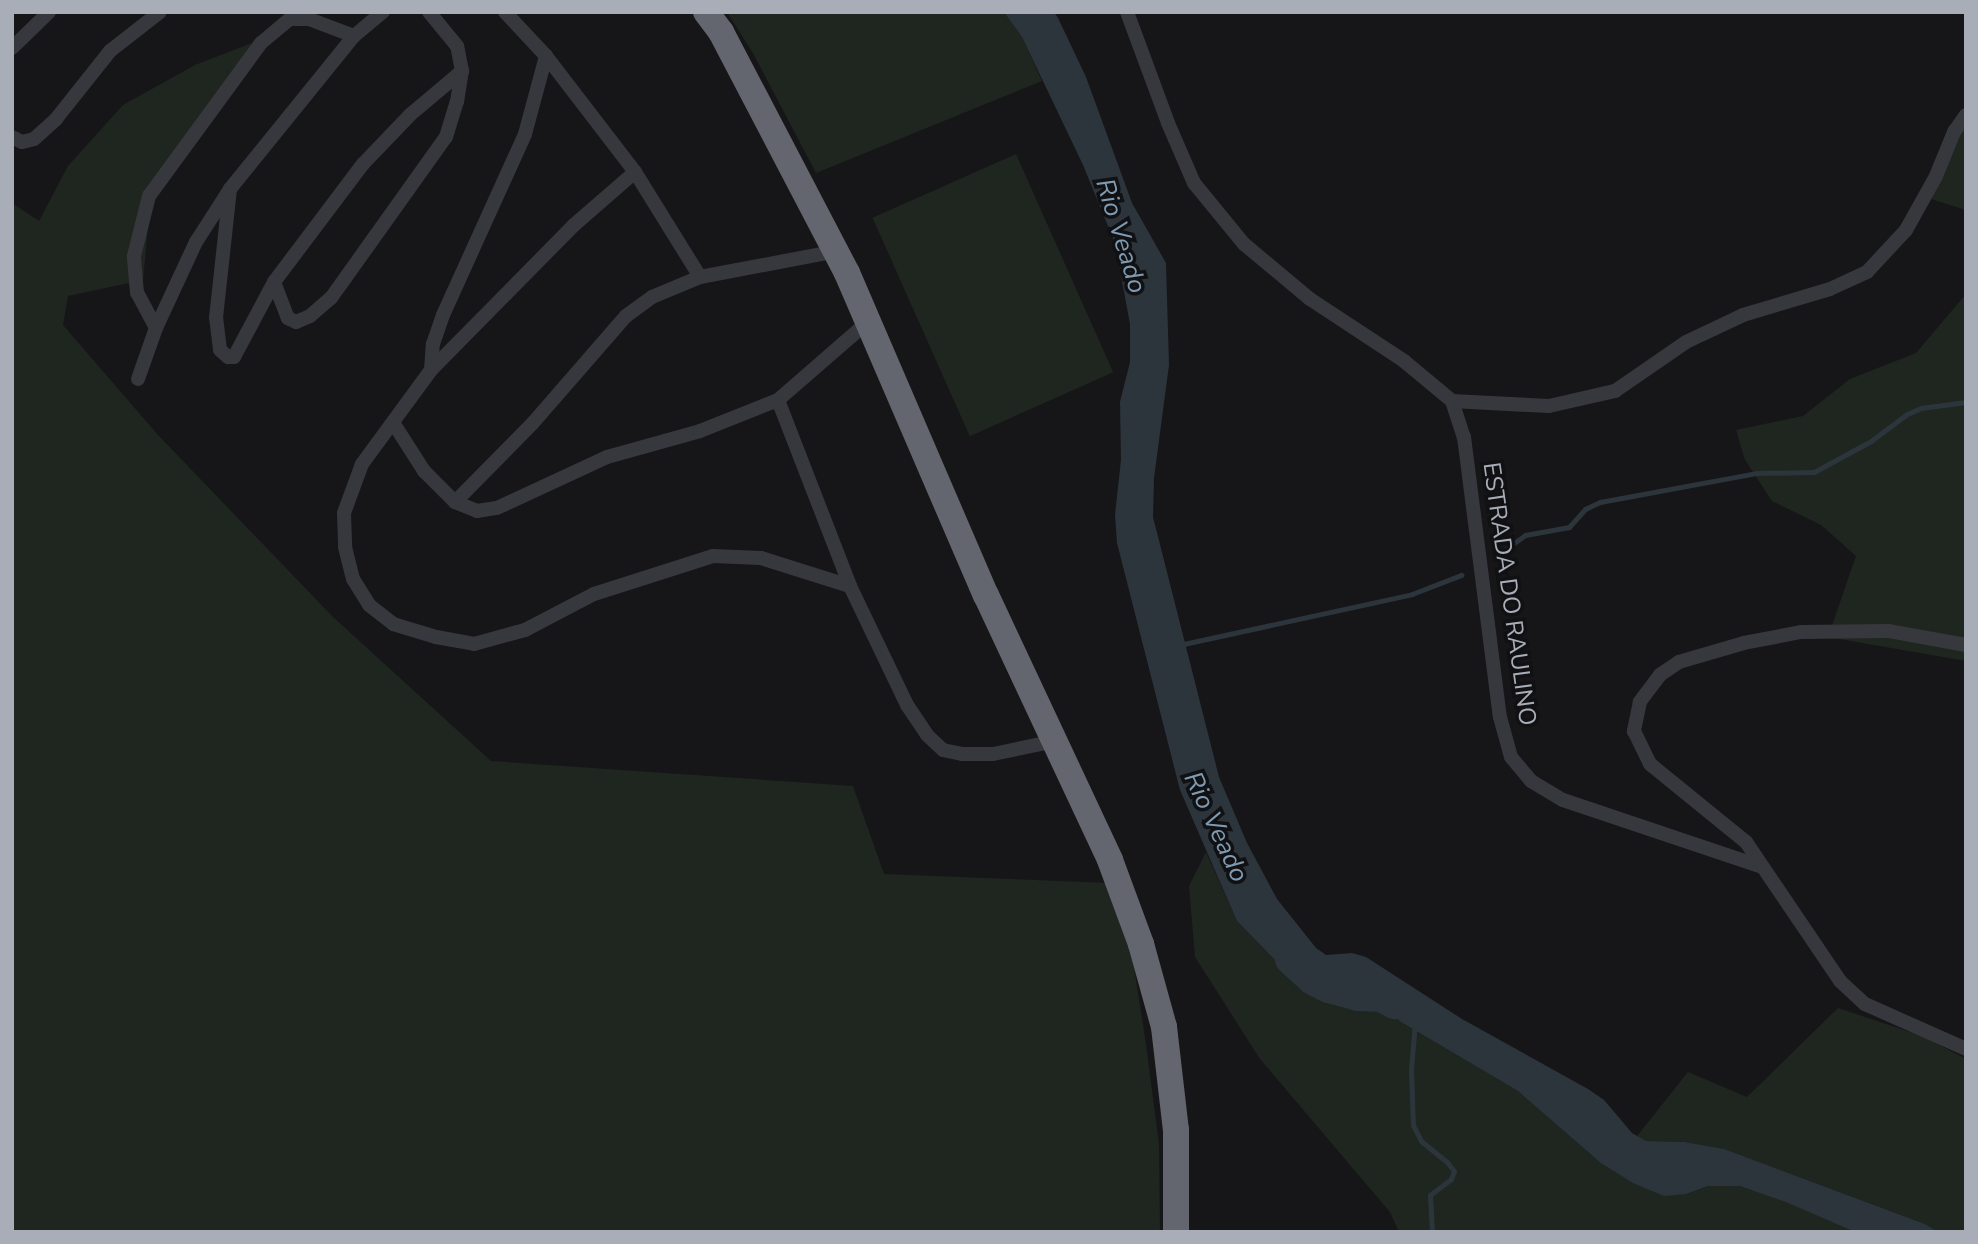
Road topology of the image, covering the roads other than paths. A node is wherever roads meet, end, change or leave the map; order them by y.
1 (50, 12) edge
2 (160, 12) edge
3 (383, 12) edge
4 (429, 12) edge
5 (505, 12) edge
6 (706, 12) edge
7 (1127, 12) edge
8 (354, 36) junction
9 (12, 48) edge
10 (545, 56) junction
11 (461, 71) junction
12 (1966, 115) edge
13 (12, 138) edge
14 (635, 172) junction
15 (230, 189) junction
16 (837, 251) junction
17 (700, 277) junction
18 (274, 282) junction
19 (869, 321) junction
20 (156, 328) junction
21 (431, 370) junction
22 (138, 379) dead end
23 (778, 400) junction
24 (1452, 401) junction
25 (394, 425) junction
26 (455, 502) junction
27 (850, 586) junction
28 (1966, 645) edge
29 (1055, 741) junction
30 (1762, 867) junction
31 (1966, 1049) edge
32 (1176, 1232) edge

1 - 9 street
2 - 13 street
3 - 8 street
4 - 11 street
5 - 10 street
6 - 16 highway
7 - 24 street
8 - 15 street
8 - 20 street
10 - 14 street
10 - 21 street
11 - 18 street
11 - 18 street
12 - 24 street
14 - 17 street
14 - 21 street
15 - 18 street
15 - 20 street
16 - 17 street
16 - 19 highway
17 - 26 street
19 - 23 street
19 - 29 highway
20 - 22 street
21 - 25 street
23 - 26 street
23 - 27 street
24 - 30 street, ESTRADA DO RAULINO
25 - 26 street
25 - 27 street
27 - 29 street
28 - 30 street
29 - 32 highway
30 - 31 street

